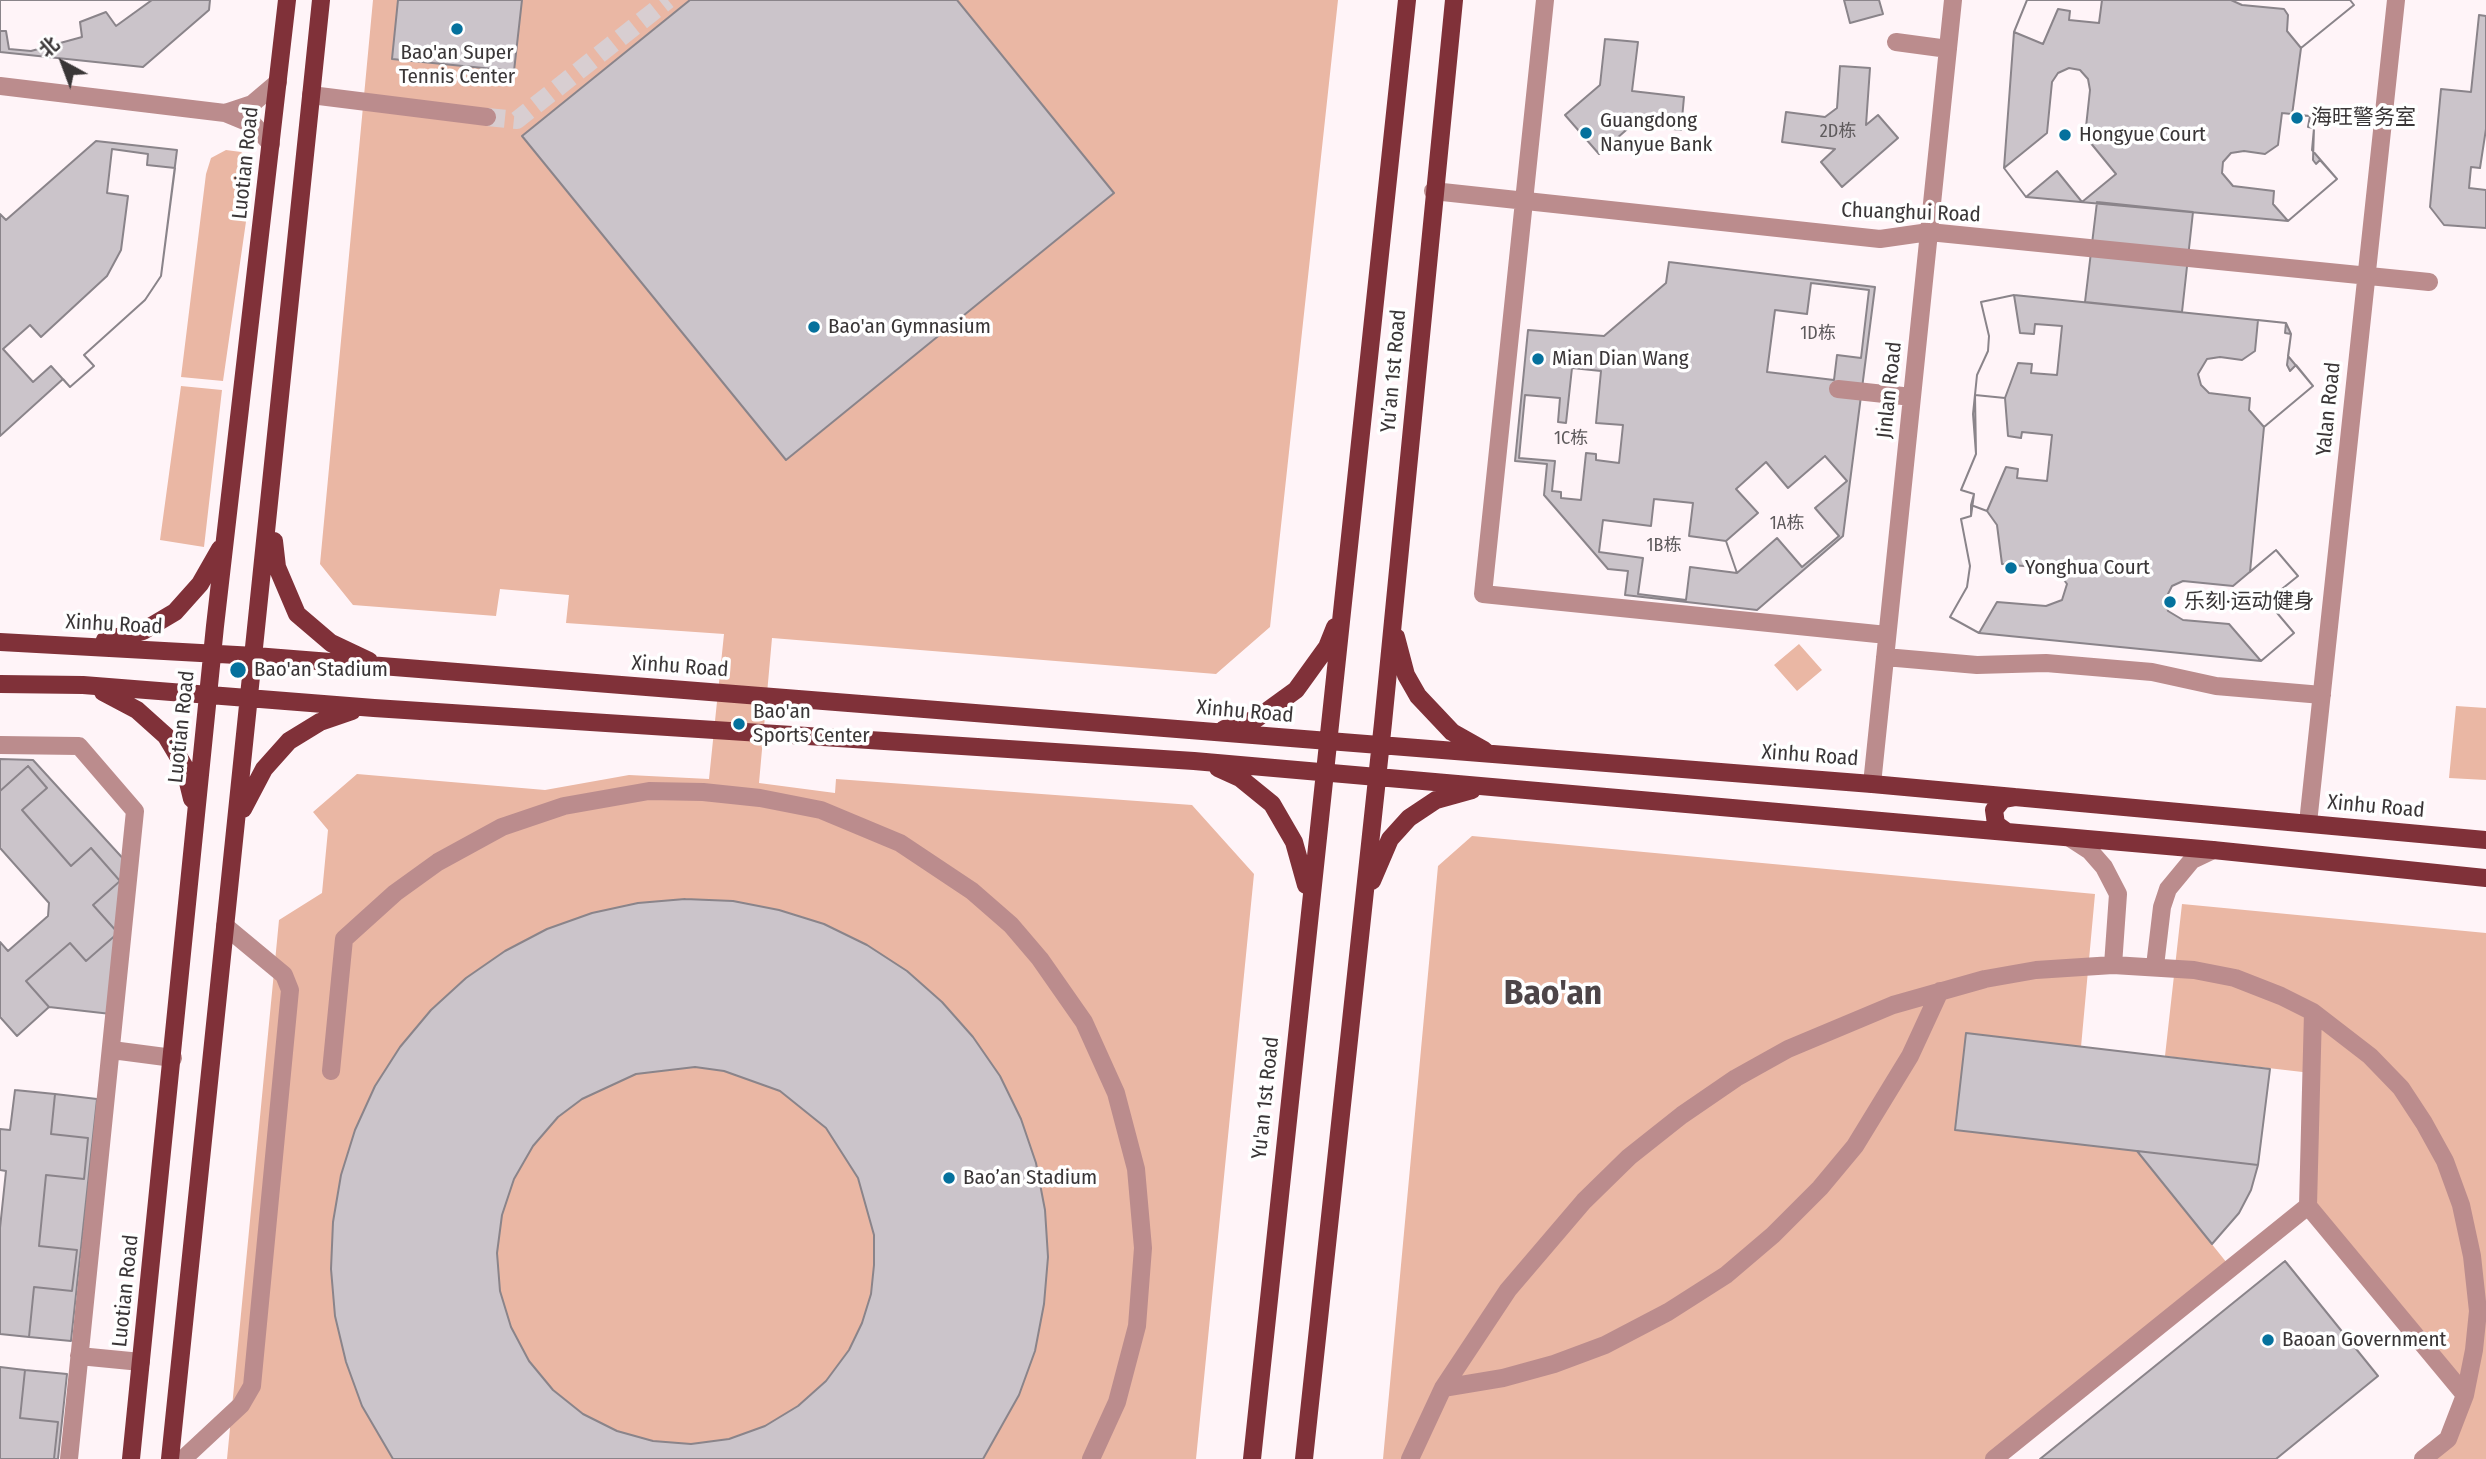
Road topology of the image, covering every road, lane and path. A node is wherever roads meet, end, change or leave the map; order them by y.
1 (288, 0) edge
2 (321, 0) edge
3 (1407, 0) edge
4 (1454, 0) edge
5 (1545, 0) edge
6 (1953, 0) edge
7 (2396, 0) edge
8 (1896, 42) dead end
9 (1948, 48) junction
10 (278, 82) junction
11 (0, 86) edge
12 (311, 95) junction
13 (225, 113) junction
14 (487, 117) tunnel mouth
15 (271, 144) junction
16 (1433, 191) junction
17 (1523, 201) junction
18 (1928, 232) junction
19 (2366, 276) junction
20 (2430, 282) dead end
21 (1838, 389) dead end
22 (1912, 397) junction
23 (270, 511) junction
24 (226, 537) junction
25 (1395, 603) junction
26 (1344, 604) junction
27 (1887, 635) junction
28 (0, 642) edge
29 (80, 645) junction
30 (213, 653) junction
31 (255, 656) junction
32 (1885, 657) junction
33 (385, 667) junction
34 (0, 684) edge
35 (83, 685) junction
36 (208, 695) junction
37 (2322, 695) junction
38 (251, 698) junction
39 (374, 708) junction
40 (1126, 725) junction
41 (1195, 731) junction
42 (1328, 741) junction
43 (0, 745) edge
44 (1380, 746) junction
45 (1497, 756) junction
46 (1121, 757) junction
47 (1194, 761) junction
48 (1325, 773) junction
49 (1376, 777) junction
50 (1872, 784) junction
51 (1494, 787) junction
52 (2015, 797) junction
53 (2308, 823) junction
54 (194, 824) junction
55 (234, 832) junction
56 (2007, 832) junction
57 (2070, 838) junction
58 (2486, 840) edge
59 (2213, 849) junction
60 (2486, 878) edge
61 (1309, 901) junction
62 (1362, 911) junction
63 (225, 926) junction
64 (2113, 965) junction
65 (2155, 966) junction
66 (1940, 991) junction
67 (2313, 1013) junction
68 (112, 1050) junction
69 (173, 1058) junction
70 (331, 1071) dead end
71 (2308, 1206) junction
72 (79, 1356) junction
73 (141, 1362) junction
74 (1443, 1388) junction
75 (2465, 1395) junction
76 (69, 1459) edge
77 (131, 1459) edge
78 (170, 1459) edge
79 (183, 1459) edge
80 (1091, 1459) edge
81 (1252, 1459) edge
82 (1304, 1459) edge
83 (1410, 1459) edge
84 (1994, 1459) edge
85 (2423, 1459) edge

1 - 10 main road, Luotian Road
2 - 12 main road
3 - 26 main road, Yu’an 1st Road
4 - 16 main road, Yu’an 1st Road
5 - 17 street
6 - 9 street, Jinlan Road
7 - 19 street, Yalan Road
8 - 9 street
9 - 18 street, Jinlan Road
10 - 13 street
10 - 15 main road, Luotian Road
11 - 13 street
12 - 14 street
12 - 23 main road
13 - 15 street
15 - 24 main road, Luotian Road
16 - 17 street, Chuanghui Road
16 - 25 main road, Yu’an 1st Road
17 - 18 street, Chuanghui Road
17 - 27 street
18 - 19 street, Chuanghui Road
18 - 22 street, Jinlan Road
19 - 20 street, Chuanghui Road
19 - 37 street, Yalan Road
21 - 22 street
22 - 27 street, Jinlan Road
23 - 31 main road
23 - 33 main road
24 - 29 main road
24 - 30 main road, Luotian Road
25 - 44 main road, Yu’an 1st Road
25 - 45 main road
26 - 41 main road
26 - 42 main road, Yu’an 1st Road
27 - 32 street, Jinlan Road
28 - 29 main road, Xinhu Road
29 - 30 main road, Xinhu Road
30 - 31 main road, Xinhu Road
30 - 36 main road, Luotian Road
31 - 33 main road, Xinhu Road
31 - 38 main road
32 - 37 street
32 - 50 street, Jinlan Road
33 - 40 main road, Xinhu Road
34 - 35 main road
35 - 36 main road
35 - 54 main road
36 - 38 main road
36 - 54 main road, Luotian Road
37 - 53 street, Yalan Road
38 - 39 main road
38 - 55 main road
39 - 46 main road
39 - 55 main road
40 - 41 main road, Xinhu Road
40 - 46 main road
41 - 42 main road, Xinhu Road
42 - 44 main road, Xinhu Road
42 - 48 main road, Yu'an 1st Road
43 - 68 street
44 - 45 main road, Xinhu Road
44 - 49 main road
45 - 50 main road, Xinhu Road
46 - 47 main road
47 - 48 main road
47 - 61 main road
48 - 49 main road
48 - 61 main road, Yu'an 1st Road
49 - 51 main road
49 - 62 main road
50 - 52 main road, Xinhu Road
51 - 56 main road
51 - 62 main road
52 - 53 main road, Xinhu Road
52 - 56 main road
53 - 58 main road, Xinhu Road
54 - 69 main road, Luotian Road
55 - 63 main road
56 - 57 main road
57 - 59 main road
57 - 64 street
59 - 60 main road
59 - 65 street
61 - 81 main road, Yu'an 1st Road
62 - 82 main road
63 - 78 main road
63 - 79 street
64 - 65 street
64 - 66 street
65 - 67 street
66 - 74 street
66 - 74 street
67 - 71 street
67 - 75 street
68 - 69 street
68 - 72 street
69 - 73 main road, Luotian Road
70 - 80 street
71 - 75 street
71 - 84 street
72 - 73 street
72 - 76 street
73 - 77 main road, Luotian Road
74 - 83 street
75 - 85 street

